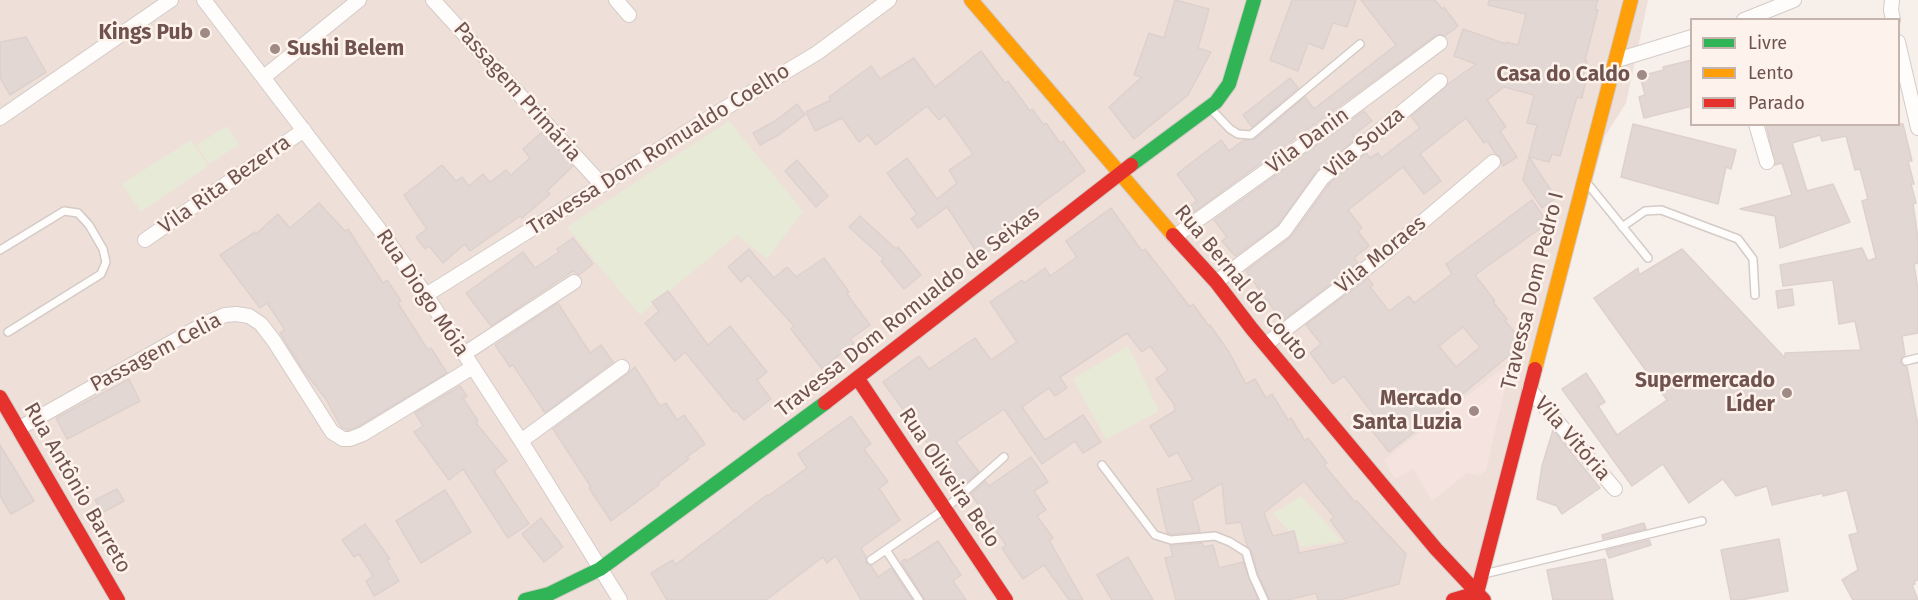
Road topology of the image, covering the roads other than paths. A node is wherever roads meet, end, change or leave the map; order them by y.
1 (171, 0) edge
2 (204, 0) edge
3 (359, 0) edge
4 (433, 0) edge
5 (616, 0) edge
6 (889, 0) edge
7 (971, 0) edge
8 (1254, 0) edge
9 (1631, 0) edge
10 (1794, 0) edge
11 (629, 15) dead end
12 (1749, 18) edge
13 (1690, 38) edge
14 (1440, 43) dead end
15 (1360, 44) dead end
16 (1900, 47) edge
17 (1617, 60) junction
18 (264, 77) junction
19 (1440, 81) dead end
20 (1209, 107) junction
21 (0, 118) edge
22 (1757, 126) edge
23 (1918, 128) edge
24 (304, 130) junction
25 (1493, 162) dead end
26 (1767, 162) dead end
27 (1120, 173) junction
28 (1584, 178) junction
29 (602, 185) junction
30 (1622, 227) junction
31 (1174, 237) junction
32 (145, 240) dead end
33 (0, 250) edge
34 (1648, 258) dead end
35 (574, 282) dead end
36 (1216, 282) junction
37 (426, 295) junction
38 (1755, 295) dead end
39 (8, 332) dead end
40 (1266, 344) junction
41 (464, 354) junction
42 (1918, 358) edge
43 (1906, 361) dead end
44 (473, 367) junction
45 (622, 367) dead end
46 (858, 380) junction
47 (1529, 389) junction
48 (0, 397) edge
49 (18, 429) junction
50 (521, 441) junction
51 (1004, 457) dead end
52 (1102, 465) dead end
53 (1615, 489) dead end
54 (945, 509) junction
55 (1702, 521) dead end
56 (886, 550) junction
57 (871, 560) dead end
58 (600, 568) junction
59 (1482, 575) junction
60 (1478, 599) edge
61 (118, 600) edge
62 (525, 600) edge
63 (620, 600) edge
64 (919, 600) edge
65 (1006, 600) edge
66 (1264, 600) edge
67 (1453, 600) edge

1 - 21 street
2 - 18 street, Rua Diogo Móia
3 - 18 street
4 - 29 street, Passagem Primária
5 - 11 street
6 - 29 street, Travessa Dom Romualdo Coelho
7 - 27 street, Rua Bernal do Couto
8 - 20 street, Travessa Dom Romualdo de Seixas
9 - 17 street, Travessa Dom Pedro I
10 - 12 street
13 - 17 street
14 - 31 street, Vila Danin
15 - 20 lane
16 - 23 street
17 - 28 street, Travessa Dom Pedro I
18 - 24 street, Rua Diogo Móia
19 - 36 street, Vila Souza
20 - 27 street, Travessa Dom Romualdo de Seixas
22 - 26 street
24 - 32 street, Vila Rita Bezerra
24 - 37 street, Rua Diogo Móia
25 - 40 street, Vila Moraes
27 - 31 street, Rua Bernal do Couto
27 - 46 street, Travessa Dom Romualdo de Seixas
28 - 30 lane
28 - 47 street, Travessa Dom Pedro I
29 - 37 street, Travessa Dom Romualdo Coelho
30 - 34 lane
30 - 38 lane
31 - 36 street, Rua Bernal do Couto
33 - 39 lane
35 - 41 street
36 - 40 street, Rua Bernal do Couto
37 - 41 street, Rua Diogo Móia
40 - 60 street, Rua Bernal do Couto
41 - 44 street, Rua Diogo Móia
42 - 43 lane
44 - 49 street, Passagem Celia
44 - 50 street, Rua Diogo Móia
45 - 50 street
46 - 54 street, Rua Oliveira Belo
46 - 58 street, Travessa Dom Romualdo de Seixas
47 - 53 street, Vila Vitória
47 - 59 street, Travessa Dom Pedro I
48 - 49 street, Rua Antônio Barreto
49 - 61 street, Rua Antônio Barreto
50 - 58 street, Rua Diogo Móia
51 - 54 lane
52 - 66 lane
54 - 56 lane
54 - 65 street, Rua Oliveira Belo
55 - 59 lane
56 - 57 lane
56 - 64 lane
58 - 62 street, Travessa Dom Romualdo de Seixas
58 - 63 street, Rua Diogo Móia
59 - 60 street, Travessa Dom Pedro I
60 - 67 street

